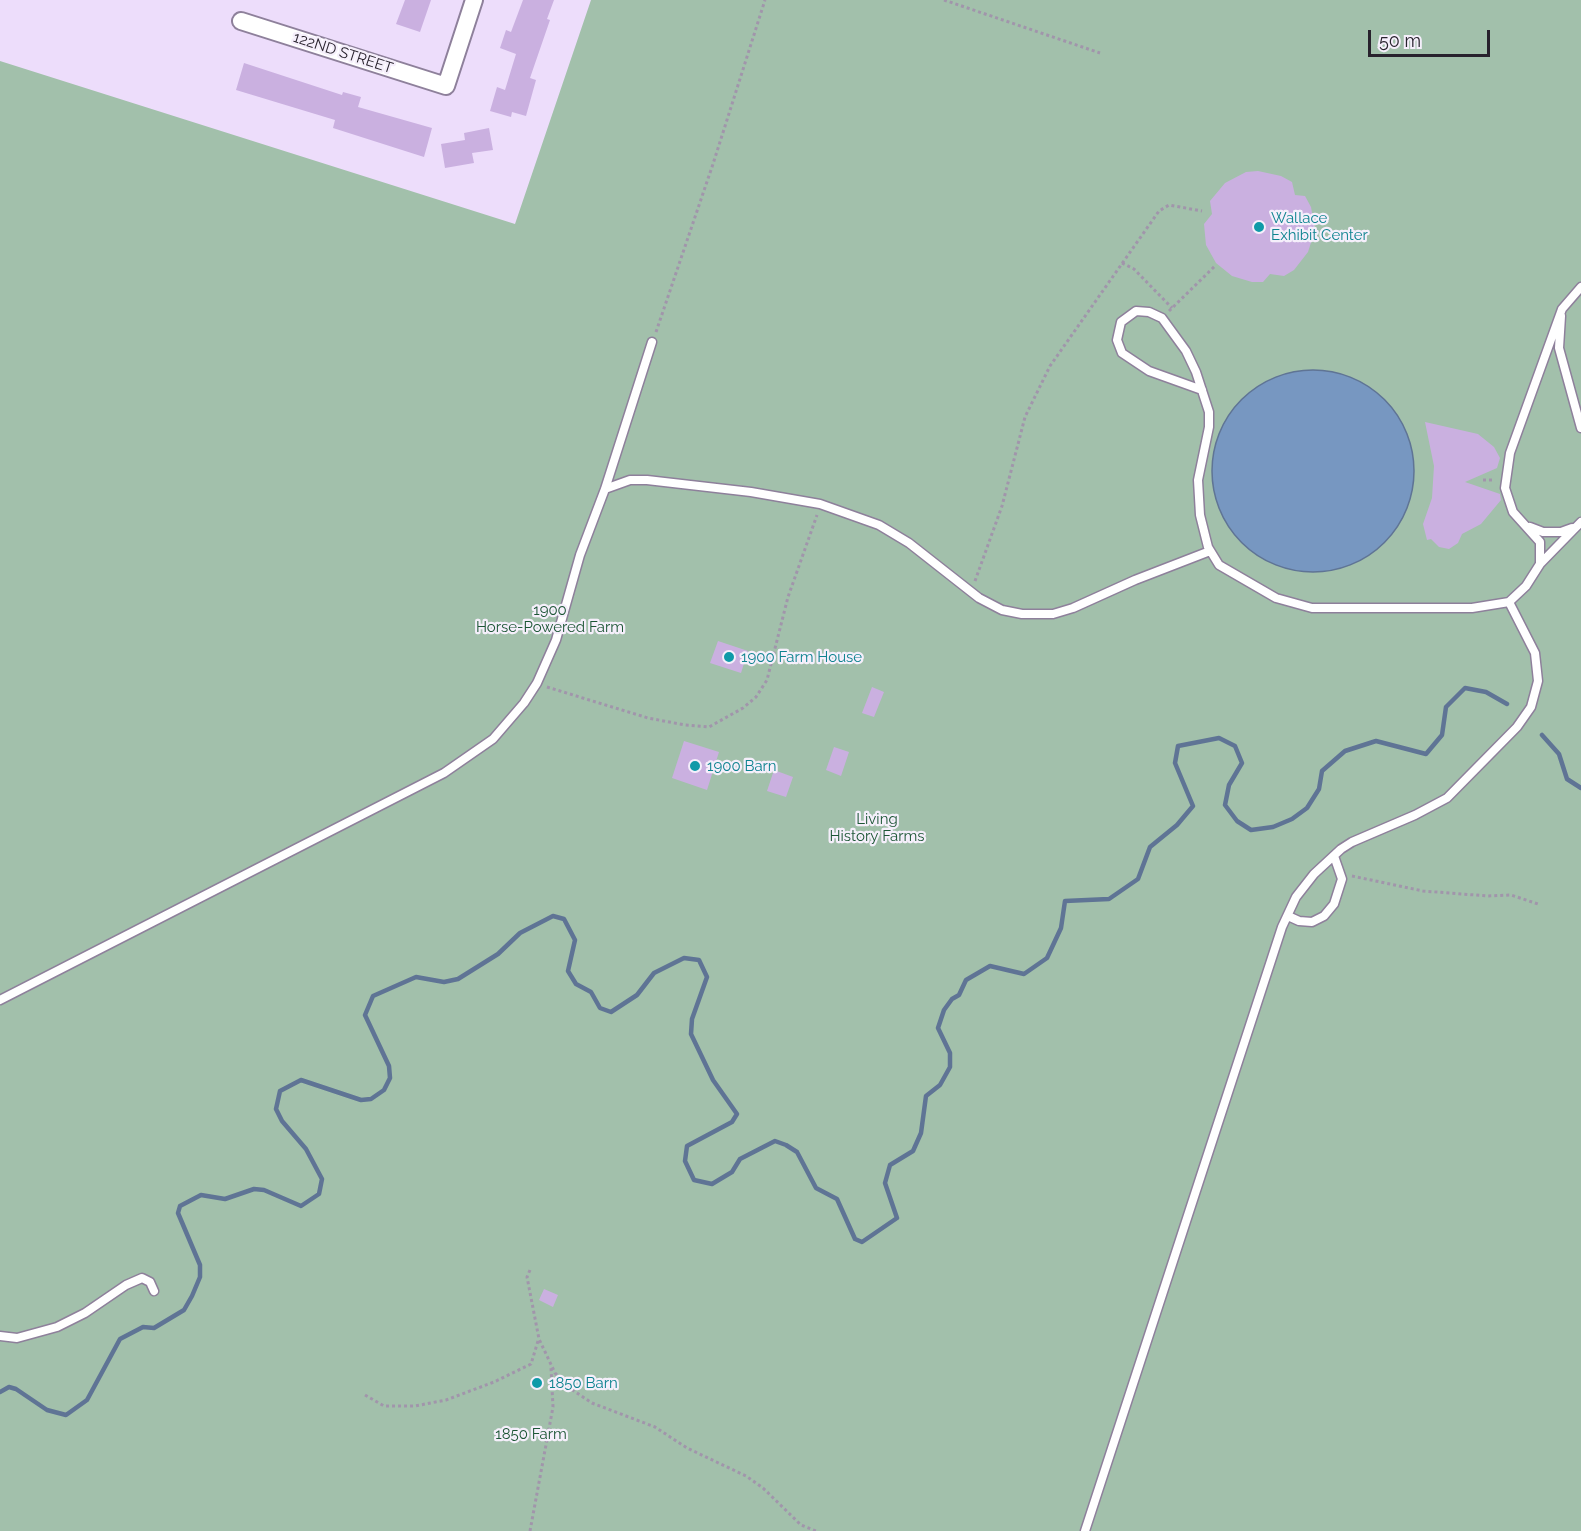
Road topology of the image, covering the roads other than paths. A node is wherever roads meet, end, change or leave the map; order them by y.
1 (474, 0) edge
2 (241, 21) dead end
3 (1581, 287) edge
4 (1562, 309) junction
5 (652, 342) road end
6 (1202, 390) junction
7 (1581, 428) edge
8 (605, 489) junction
9 (1580, 524) edge
10 (1528, 527) junction
11 (1210, 551) junction
12 (1540, 564) junction
13 (1509, 602) junction
14 (1334, 856) junction
15 (1288, 916) junction
16 (0, 1000) edge
17 (154, 1291) dead end
18 (0, 1336) edge
19 (1085, 1531) edge

1 - 2 street, 122ND STREET
3 - 4 lane
4 - 7 lane
4 - 10 lane
5 - 8 lane
6 - 6 lane
6 - 11 lane
8 - 11 lane
8 - 16 lane
9 - 10 lane
9 - 12 lane
10 - 12 lane
11 - 13 lane
12 - 13 lane
13 - 14 lane
14 - 15 lane
14 - 15 lane
15 - 19 lane
17 - 18 lane

